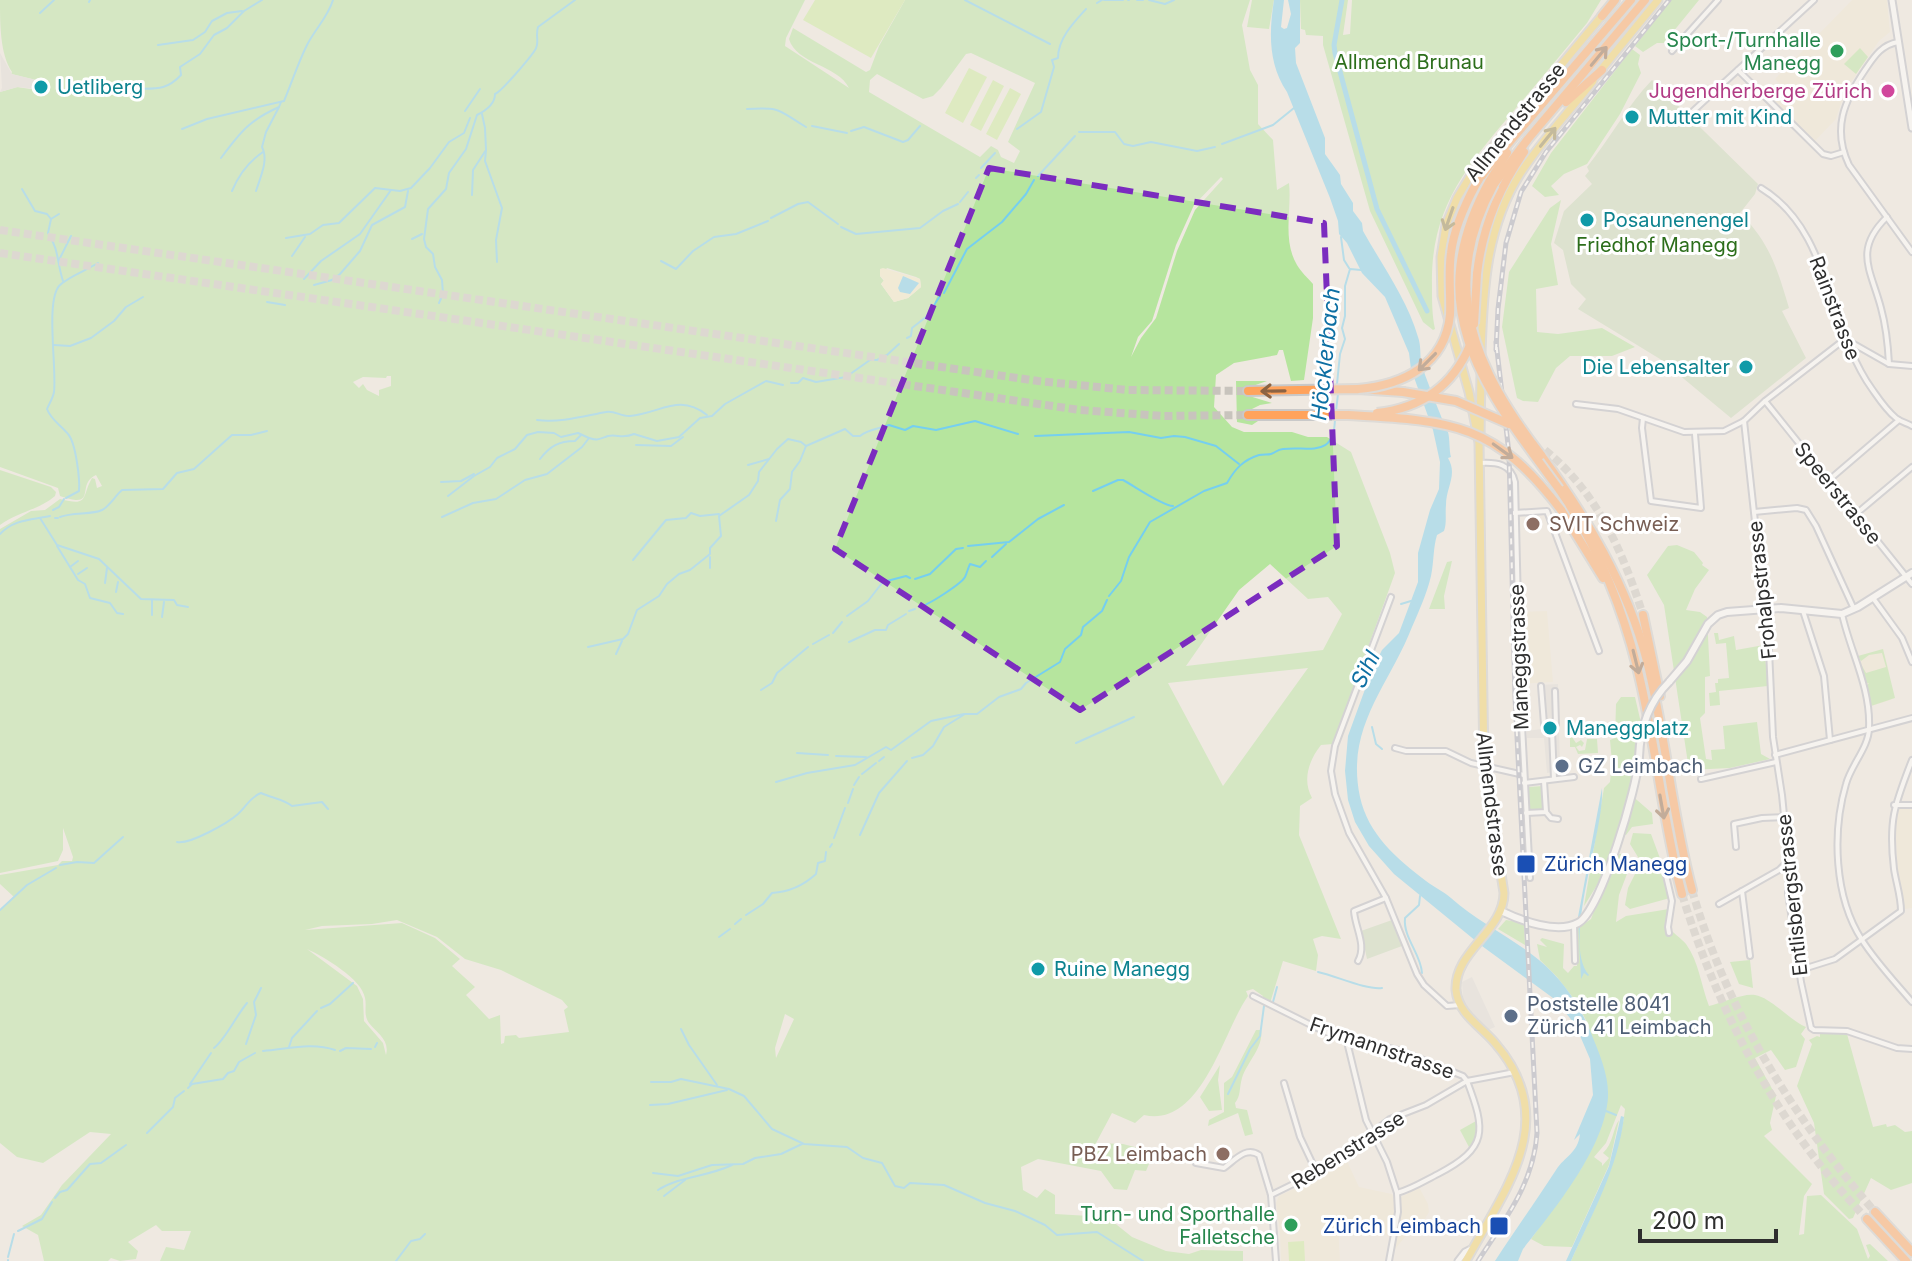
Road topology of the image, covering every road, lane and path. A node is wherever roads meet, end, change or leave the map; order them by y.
1 (1614, 0) edge
2 (1624, 0) edge
3 (1631, 0) edge
4 (1647, 0) edge
5 (1658, 0) edge
6 (1718, 0) edge
7 (1814, 0) edge
8 (1892, 0) edge
9 (1602, 16) joint
10 (1600, 36) junction
11 (1898, 42) junction
12 (1672, 51) dead end
13 (1602, 70) junction
14 (1738, 70) junction
15 (1552, 112) junction
16 (1691, 113) dead end
17 (1545, 122) junction
18 (1525, 126) junction
19 (1912, 128) edge
20 (1844, 152) junction
21 (1495, 185) junction
22 (1761, 188) dead end
23 (1887, 217) junction
24 (1912, 252) edge
25 (1845, 339) junction
26 (1889, 364) junction
27 (1912, 366) edge
28 (1462, 367) junction
29 (1481, 368) junction
30 (1358, 389) junction
31 (1248, 391) tunnel mouth
32 (1765, 401) junction
33 (1576, 404) dead end
34 (1248, 415) tunnel mouth
35 (1348, 415) junction
36 (1643, 418) junction
37 (1899, 420) junction
38 (1744, 421) junction
39 (1912, 426) edge
40 (1695, 434) junction
41 (1479, 443) junction
42 (1545, 450) tunnel mouth
43 (1479, 463) junction
44 (1912, 467) edge
45 (1829, 480) junction
46 (1754, 512) junction
47 (1514, 513) junction
48 (1856, 514) junction
49 (1580, 515) junction
50 (1909, 574) edge
51 (1912, 584) edge
52 (1391, 597) dead end
53 (1873, 598) junction
54 (1854, 609) junction
55 (1764, 610) junction
56 (1803, 611) junction
57 (1842, 614) junction
58 (1643, 615) tunnel mouth
59 (1624, 622) junction
60 (1599, 651) dead end
61 (1912, 662) edge
62 (1541, 686) dead end
63 (1555, 691) dead end
64 (1912, 718) edge
65 (1552, 730) junction
66 (1870, 730) junction
67 (1830, 740) junction
68 (1395, 748) dead end
69 (1776, 759) junction
70 (1668, 760) junction
71 (1912, 760) edge
72 (1484, 766) junction
73 (1524, 775) junction
74 (1574, 777) dead end
75 (1554, 779) junction
76 (1701, 779) dead end
77 (1544, 781) junction
78 (1524, 783) junction
79 (1894, 805) junction
80 (1912, 805) edge
81 (1546, 812) junction
82 (1526, 813) junction
83 (1784, 817) junction
84 (1558, 819) dead end
85 (1736, 847) dead end
86 (1787, 862) junction
87 (1664, 867) dead end
88 (1530, 878) dead end
89 (1692, 890) tunnel mouth
90 (1742, 891) junction
91 (1682, 894) tunnel mouth
92 (1386, 898) junction
93 (1719, 904) dead end
94 (1501, 911) junction
95 (1577, 923) junction
96 (1669, 933) dead end
97 (1861, 939) junction
98 (1750, 956) dead end
99 (1358, 961) dead end
100 (1575, 961) dead end
101 (1800, 970) junction
102 (1253, 996) dead end
103 (1912, 1002) edge
104 (1460, 1005) junction
105 (1350, 1040) junction
106 (1912, 1049) edge
107 (1515, 1072) junction
108 (1467, 1081) junction
109 (1284, 1083) dead end
110 (1371, 1132) junction
111 (1196, 1163) dead end
112 (1317, 1173) junction
113 (1397, 1193) junction
114 (1271, 1195) junction
115 (1875, 1212) tunnel mouth
116 (1867, 1219) tunnel mouth
117 (1472, 1249) junction
118 (1912, 1252) edge
119 (1276, 1261) edge
120 (1389, 1261) edge
121 (1458, 1261) edge
122 (1466, 1261) edge
123 (1906, 1261) edge

1 - 9 highway
2 - 10 highway
3 - 10 highway
15 -> 4 highway
5 - 13 main road, Allmendstrasse
6 - 12 street
7 - 14 street
8 - 11 street
9 -> 28 main road, Allmendstrasse
10 - 18 highway
11 - 19 street
11 - 20 street
13 - 17 highway
29 -> 13 main road, Allmendstrasse
14 - 16 street
14 - 20 street
15 - 17 highway
15 - 21 highway
17 - 21 highway
18 - 21 highway
18 -> 30 highway, bridge
20 - 23 street
21 - 35 highway, bridge
21 - 49 highway, bridge
22 - 25 street, Rainstrasse
23 - 24 street
23 - 26 street
25 - 26 street
25 - 32 street
25 - 37 street, Rainstrasse
26 - 27 street
28 - 29 main road
28 - 41 main road, Allmendstrasse
29 - 41 main road, Allmendstrasse
30 -> 31 highway
30 - 42 highway, bridge
32 - 38 street
32 - 45 street, Speerstrasse
33 - 36 street
34 - 35 highway
35 -> 59 highway, bridge
36 - 40 street
36 - 40 street
37 - 39 street, Rainstrasse
37 - 45 street
38 - 40 street
38 - 46 street, Frohalpstrasse
41 - 43 main road, Allmendstrasse
43 - 47 street, Maneggstrasse
43 - 72 main road, Allmendstrasse
44 - 48 street
45 - 48 street, Speerstrasse
46 - 54 street
46 - 55 street, Frohalpstrasse
47 - 60 street
47 - 73 street, Maneggstrasse
48 - 50 street, Speerstrasse
49 - 59 highway
49 - 70 highway
50 - 51 street, Speerstrasse
50 - 53 main road
52 - 92 street
53 - 54 main road
53 - 61 street
54 - 57 main road
55 - 56 main road
55 - 69 street, Frohalpstrasse
55 - 95 main road, bridge
56 - 57 main road
56 - 67 street
57 - 66 street
58 - 70 highway
59 -> 91 highway
62 - 65 street
63 - 65 street
64 - 66 street
65 - 75 street
66 - 67 street
66 - 97 street
67 - 69 street
68 - 72 street
69 - 76 street
69 - 83 street, Entlisbergstrasse
70 - 89 highway
71 - 79 street
72 - 73 street
72 - 94 main road, Allmendstrasse
73 - 78 street, Maneggstrasse
74 - 75 street
75 - 77 street
77 - 78 street
77 - 81 street
78 - 82 street, Maneggstrasse
79 - 80 street
79 - 97 street
81 - 82 street
81 - 84 street
82 - 88 street, Maneggstrasse
83 - 85 street
83 - 86 street, Entlisbergstrasse
86 - 90 street
86 - 101 street, Entlisbergstrasse
87 - 96 street
90 - 93 street
90 - 98 street
92 - 99 street
92 - 104 street
94 - 95 main road
94 - 104 main road
95 - 100 street
97 - 101 street
97 - 103 street
101 - 106 street, Entlisbergstrasse
102 - 105 street, Frymannstrasse
104 - 107 main road
105 - 108 street, Frymannstrasse
105 - 110 street
107 - 108 street, Frymannstrasse
107 - 117 main road
108 - 110 street, Rebenstrasse
108 - 113 street
109 - 112 street
110 - 112 street, Rebenstrasse
110 - 113 street
111 - 114 street
112 - 114 street, Rebenstrasse
113 - 120 street
114 - 119 street
115 - 118 highway
116 - 123 highway
117 - 121 street
117 - 122 main road

